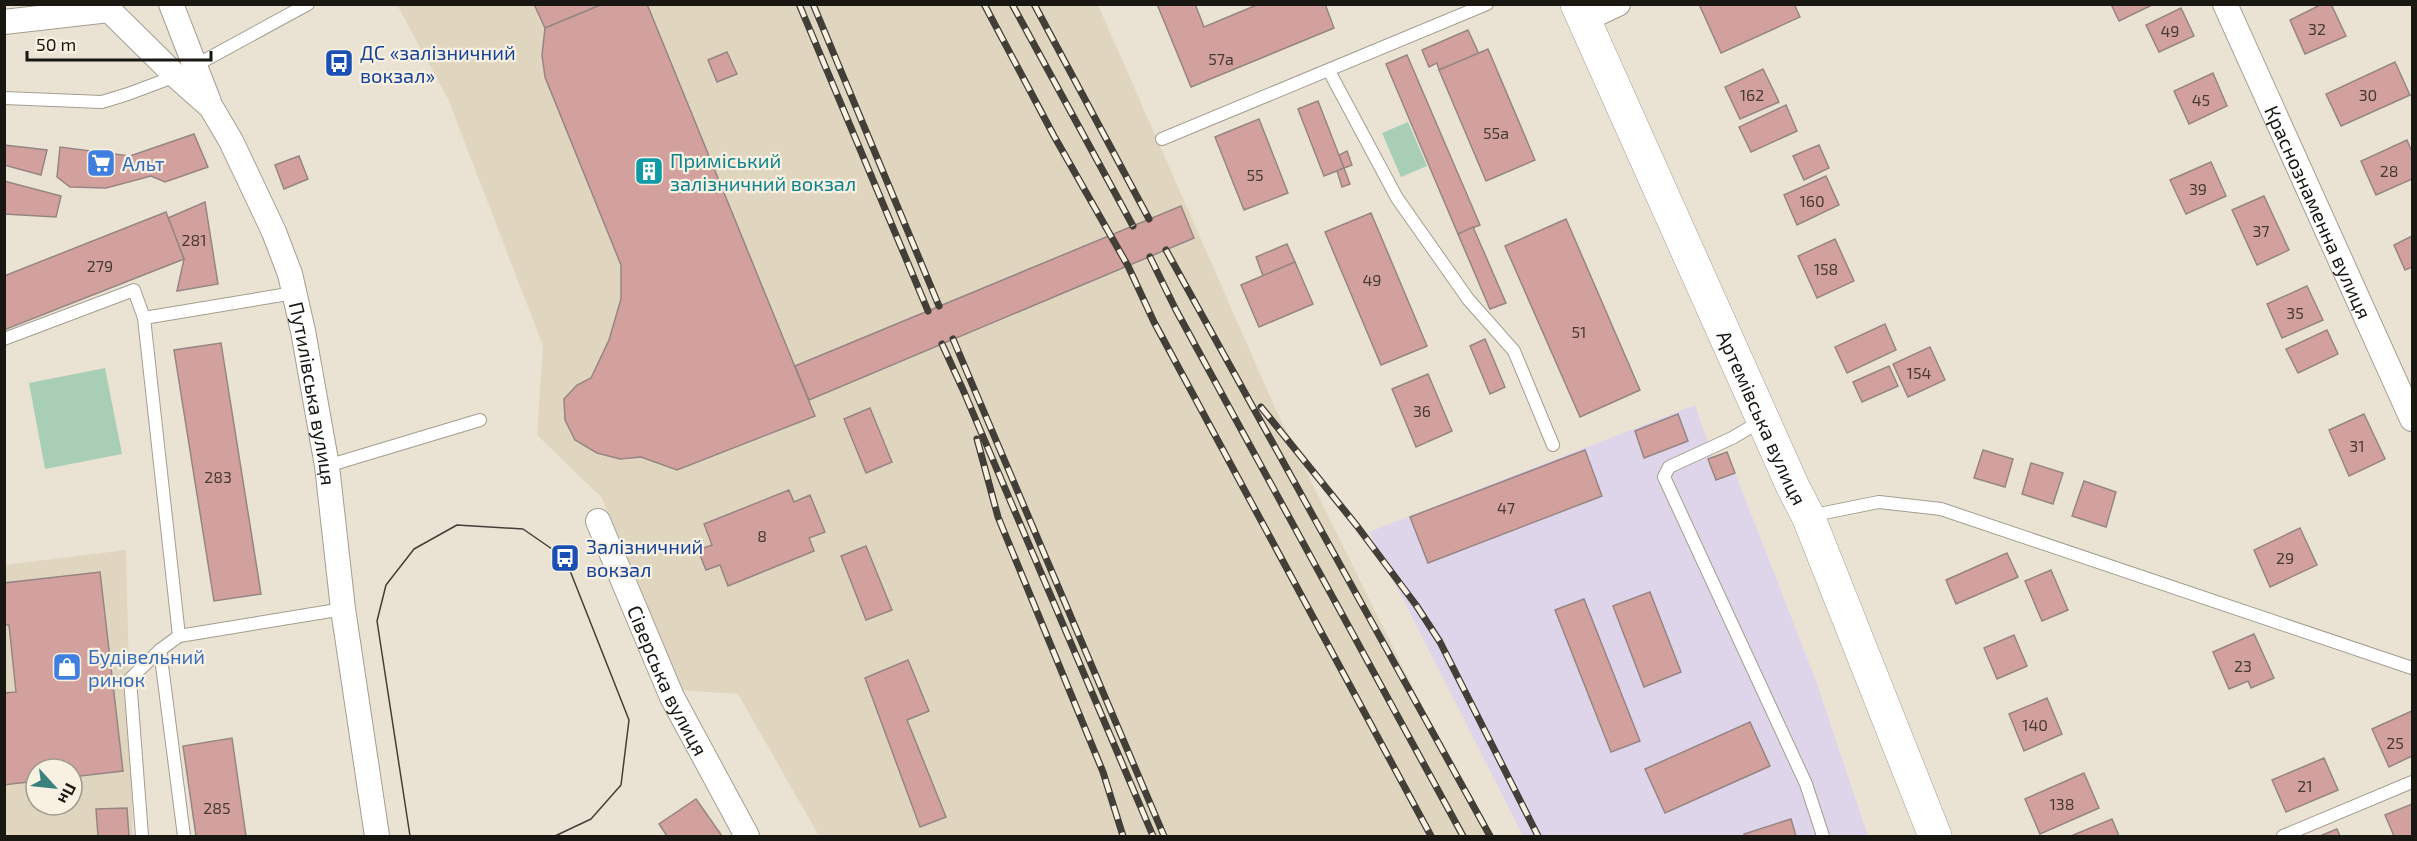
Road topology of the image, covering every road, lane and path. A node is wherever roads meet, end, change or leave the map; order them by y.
1 (171, 4) edge
2 (308, 4) edge
3 (1487, 4) edge
4 (1618, 4) edge
5 (2225, 4) edge
6 (114, 6) edge
7 (1580, 12) edge
8 (4, 22) edge
9 (185, 71) junction
10 (1329, 71) junction
11 (4, 98) edge
12 (1162, 139) dead end
13 (294, 293) junction
14 (144, 318) junction
15 (4, 339) edge
16 (2412, 419) edge
17 (480, 420) dead end
18 (1764, 420) junction
19 (1553, 445) dead end
20 (327, 466) junction
21 (1808, 516) junction
22 (598, 521) dead end
23 (343, 609) junction
24 (179, 636) junction
25 (160, 650) junction
26 (2412, 668) edge
27 (2412, 782) edge
28 (142, 837) edge
29 (184, 837) edge
30 (377, 837) edge
31 (747, 837) edge
32 (1823, 837) edge
33 (1935, 837) edge
34 (2283, 837) edge

1 - 9 street
2 - 9 lane
3 - 10 lane
4 - 7 street
5 - 16 street, Краснознаменна вулиця
6 - 8 street
6 - 9 street, Путилівська вулиця
7 - 18 main road, Артемівська вулиця
9 - 11 lane
9 - 13 street, Путилівська вулиця
10 - 12 lane
10 - 19 lane
13 - 14 lane
13 - 20 street, Путилівська вулиця
14 - 15 lane
14 - 24 lane
17 - 20 lane
18 - 21 main road, Артемівська вулиця
18 - 32 lane
20 - 23 street, Путилівська вулиця
21 - 26 lane
21 - 33 main road, Артемівська вулиця
22 - 31 street, Сіверська вулиця
23 - 24 lane
23 - 30 street, Путилівська вулиця
24 - 25 lane
25 - 28 lane
25 - 29 lane
27 - 34 lane

